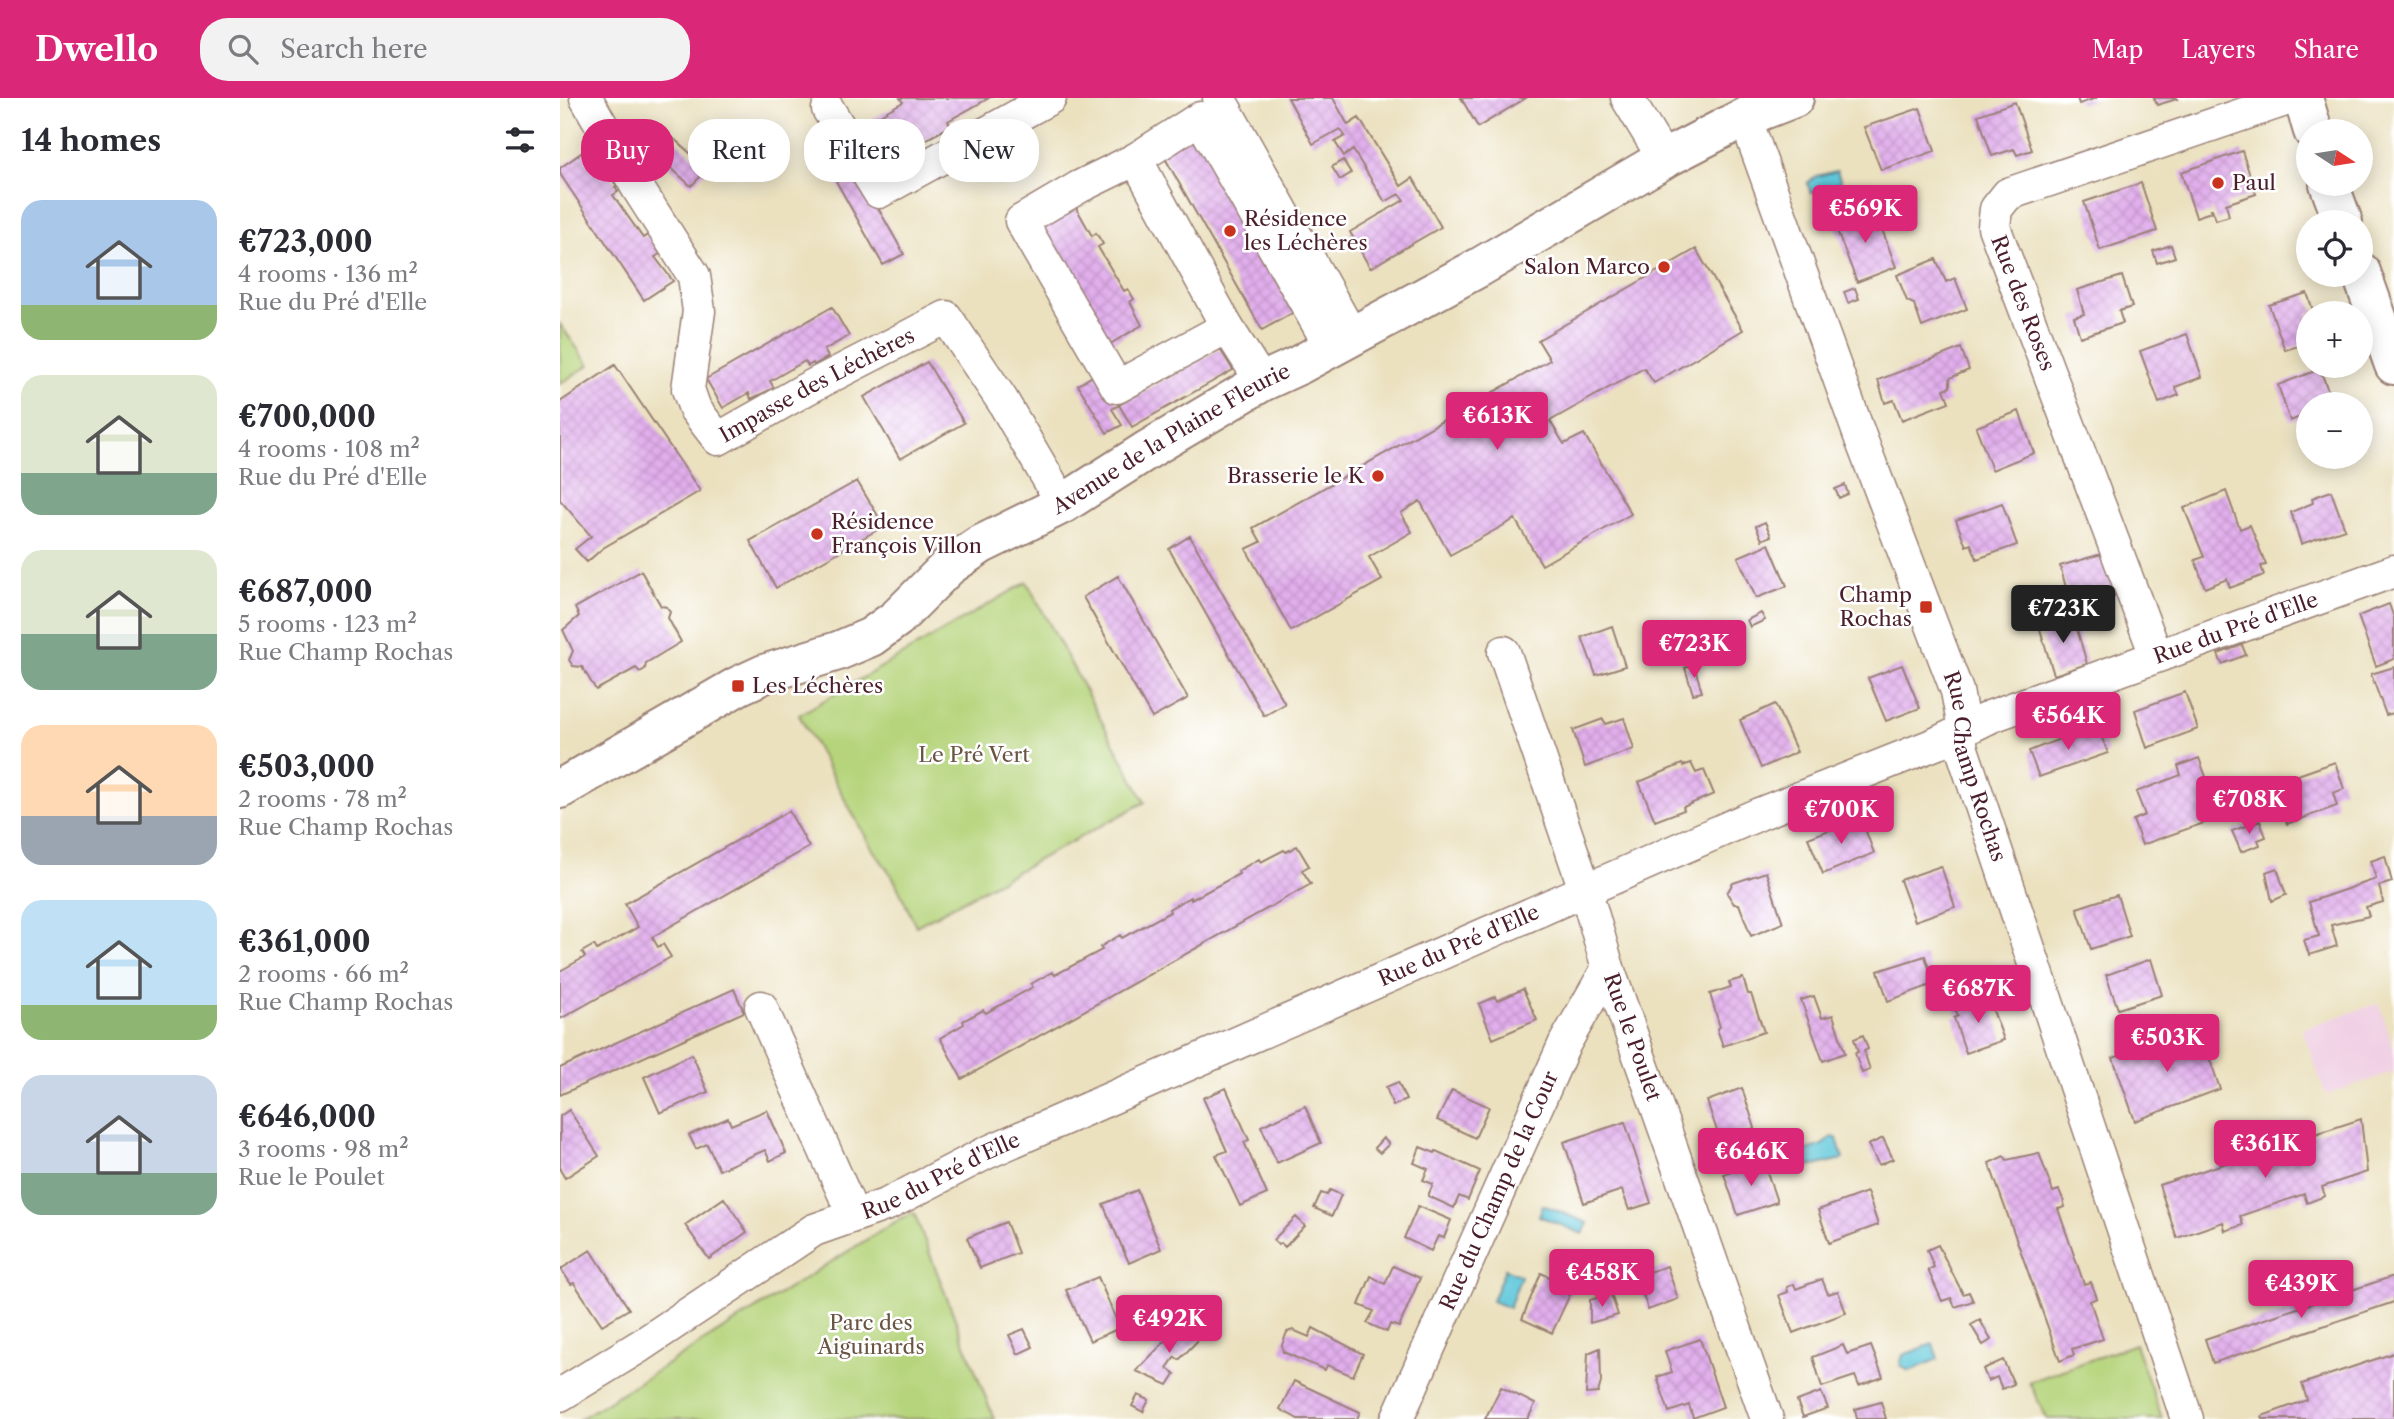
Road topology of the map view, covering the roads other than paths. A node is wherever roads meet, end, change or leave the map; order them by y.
1 (586, 98) edge
2 (1050, 98) edge
3 (1219, 98) edge
4 (1627, 98) edge
5 (1794, 98) edge
6 (2291, 98) edge
7 (2303, 98) edge
8 (828, 109) dead end
9 (1745, 117) junction
10 (2309, 119) edge
11 (1136, 159) junction
12 (1664, 159) junction
13 (2366, 287) edge
14 (1227, 327) junction
15 (1342, 342) junction
16 (2394, 365) edge
17 (1262, 382) junction
18 (1063, 504) junction
19 (2394, 571) edge
20 (1504, 652) dead end
21 (2156, 656) junction
22 (1963, 732) junction
23 (560, 789) edge
24 (1586, 892) junction
25 (1608, 968) junction
26 (761, 1007) dead end
27 (853, 1214) junction
28 (560, 1395) edge
29 (1397, 1419) edge
30 (1767, 1419) edge
31 (2187, 1419) edge

1 - 18 street, Impasse des Léchères
2 - 8 street
3 - 15 street
4 - 12 street
5 - 9 street, Avenue de la Plaine Fleurie
6 - 21 street, Rue des Roses
7 - 10 street
9 - 12 street, Avenue de la Plaine Fleurie
9 - 22 street, Rue Champ Rochas
11 - 14 street
11 - 14 street
11 - 15 street
12 - 15 street, Avenue de la Plaine Fleurie
13 - 16 street
14 - 17 street
15 - 17 street, Avenue de la Plaine Fleurie
17 - 18 street, Avenue de la Plaine Fleurie
18 - 23 street, Avenue de la Plaine Fleurie
19 - 21 street, Rue du Pré d'Elle
20 - 24 street, Rue le Poulet
21 - 22 street, Rue du Pré d'Elle
22 - 24 street, Rue du Pré d'Elle
22 - 31 street, Rue Champ Rochas
24 - 25 street, Rue le Poulet
24 - 27 street, Rue du Pré d'Elle
25 - 29 street, Rue du Champ de la Cour
25 - 30 street, Rue le Poulet
26 - 27 street
27 - 28 street, Rue du Pré d'Elle

